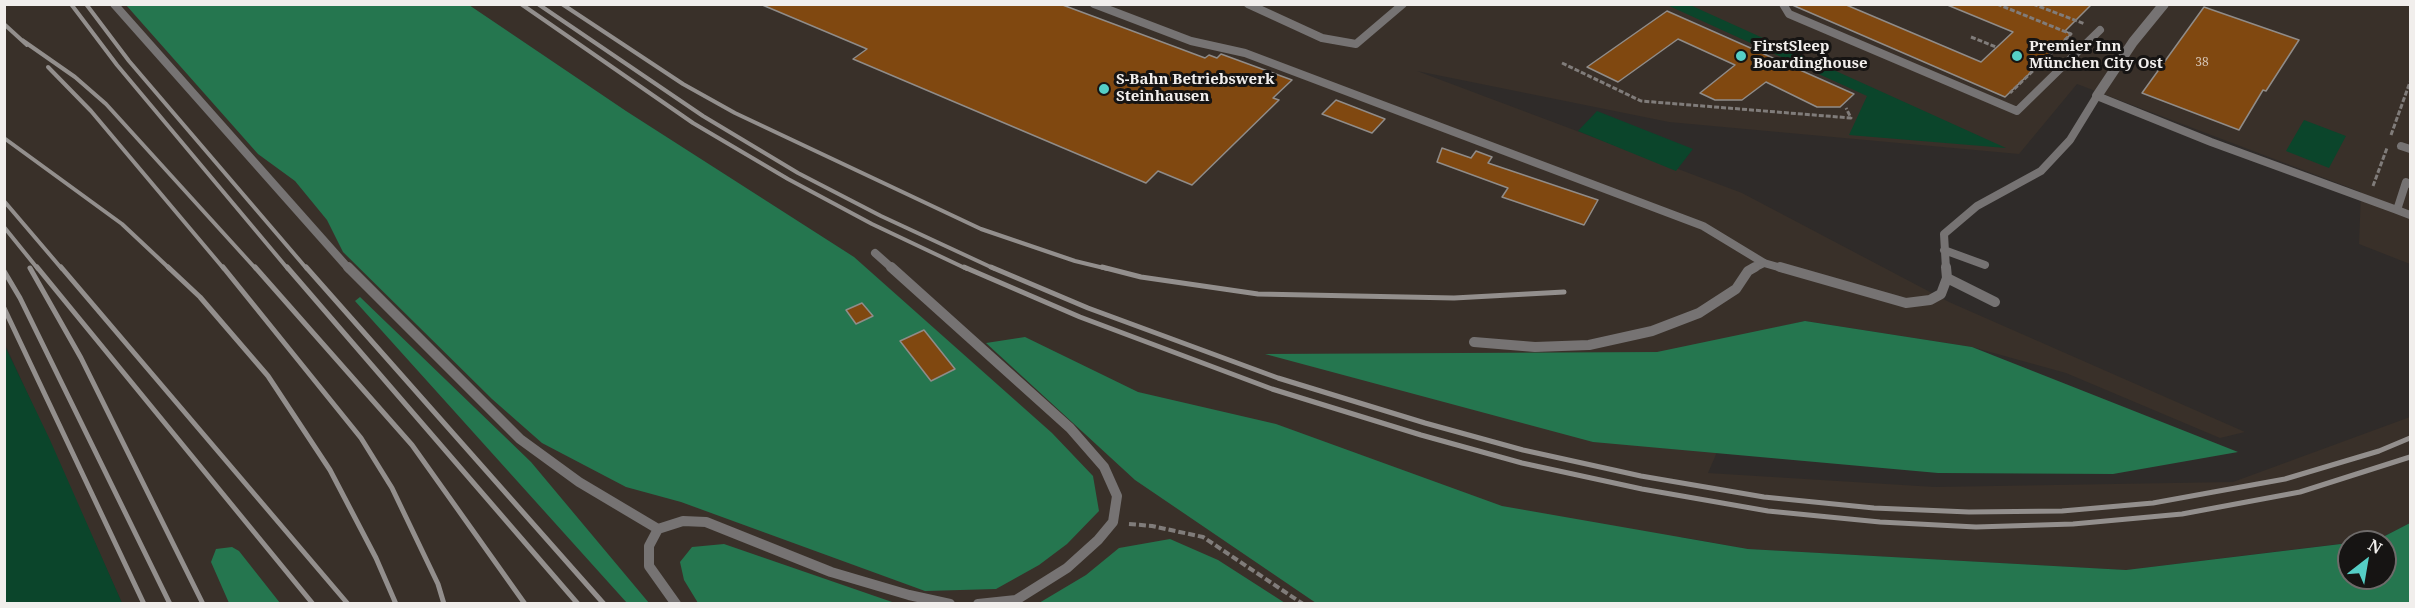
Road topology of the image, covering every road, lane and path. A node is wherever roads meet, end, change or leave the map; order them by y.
1 (114, 4) edge
2 (1094, 4) edge
3 (1248, 4) edge
4 (1403, 4) edge
5 (1783, 4) edge
6 (1997, 4) edge
7 (2164, 4) edge
8 (2100, 30) dead end
9 (1971, 37) dead end
10 (1996, 47) dead end
11 (1562, 63) dead end
12 (2097, 96) junction
13 (2005, 97) dead end
14 (1846, 108) dead end
15 (2401, 146) dead end
16 (2410, 149) edge
17 (2410, 184) edge
18 (2397, 210) junction
19 (2410, 215) edge
20 (1944, 250) junction
21 (875, 253) dead end
22 (1764, 262) junction
23 (1985, 265) dead end
24 (1947, 278) junction
25 (1995, 302) dead end
26 (1474, 342) dead end
27 (1113, 522) junction
28 (658, 529) junction
29 (676, 603) edge
30 (950, 603) edge
31 (978, 603) edge
32 (1303, 603) edge

1 - 28 lane
2 - 22 lane
3 - 4 lane
5 - 8 lane
6 - 13 path
7 - 12 street
9 - 10 path
11 - 14 path
12 - 18 lane
12 - 20 lane
15 - 16 lane
17 - 18 lane
18 - 19 lane
20 - 23 lane
20 - 24 lane
21 - 27 lane
22 - 24 lane
22 - 26 lane
24 - 25 lane
27 - 31 lane
27 - 32 path
28 - 29 lane
28 - 30 lane

